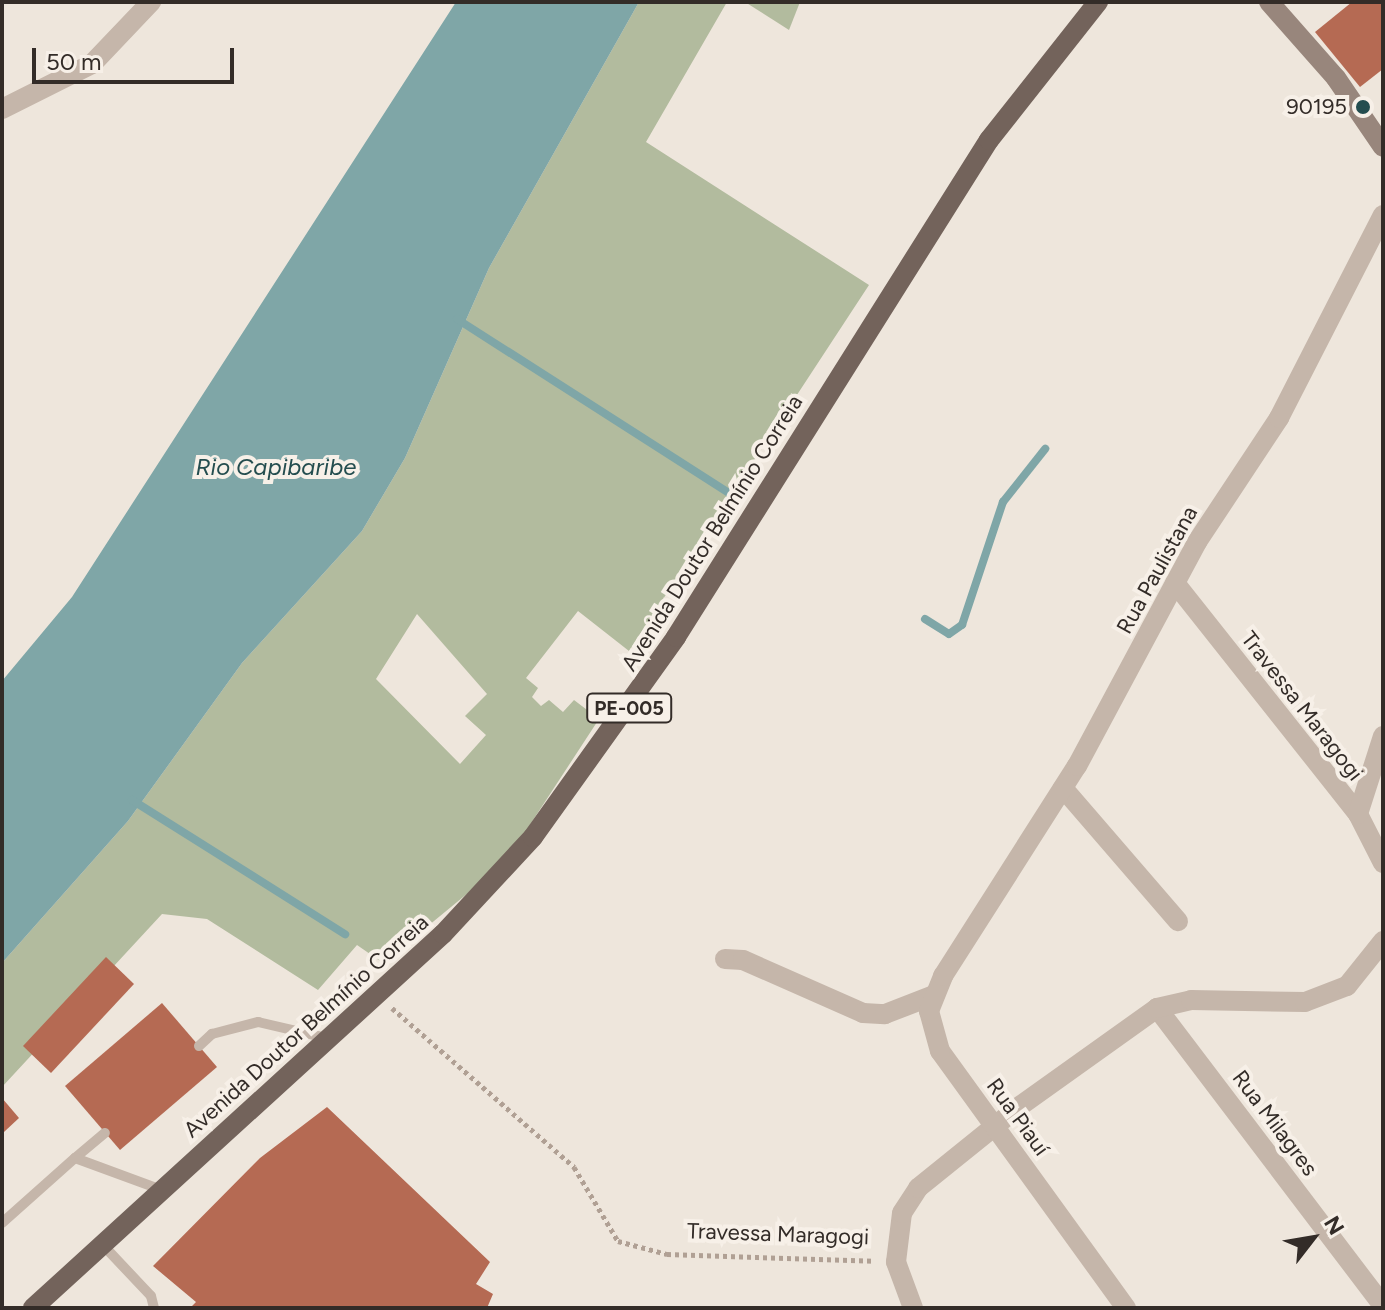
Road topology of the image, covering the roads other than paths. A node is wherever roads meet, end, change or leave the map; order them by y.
1 (151, 2) edge
2 (1098, 2) edge
3 (1269, 2) edge
4 (2, 109) edge
5 (1383, 147) edge
6 (1383, 215) edge
7 (1175, 583) junction
8 (1383, 736) edge
9 (1063, 788) junction
10 (1358, 814) junction
11 (1383, 863) edge
12 (1178, 921) dead end
13 (1383, 941) edge
14 (725, 959) dead end
15 (934, 995) junction
16 (1157, 1008) junction
17 (327, 1038) junction
18 (199, 1046) dead end
19 (995, 1127) junction
20 (105, 1133) dead end
21 (75, 1158) junction
22 (162, 1190) junction
23 (2, 1223) edge
24 (102, 1244) junction
25 (1383, 1306) edge
26 (33, 1308) edge
27 (154, 1308) edge
28 (913, 1308) edge
29 (1126, 1308) edge

1 - 4 street
2 - 17 main road, Avenida Doutor Belmínio Correia / PE-005
3 - 5 street
6 - 7 street, Rua Paulistana
7 - 9 street, Rua Paulistana
7 - 10 street, Travessa Maragogi
8 - 10 street
9 - 12 street
9 - 15 street, Rua Paulistana
10 - 11 street, Travessa Maragogi
13 - 16 street
14 - 15 street
15 - 19 street, Rua Piauí
16 - 19 street, Travessa Maragogi
16 - 25 street, Rua Milagres
17 - 18 lane
17 - 22 main road, Avenida Doutor Belmínio Correia / PE-005
19 - 28 street, Travessa Maragogi
19 - 29 street, Rua Piauí
20 - 21 lane
21 - 22 lane
21 - 23 lane
22 - 24 main road, Avenida Doutor Belmínio Correia / PE-005
24 - 26 main road, Avenida Doutor Belmínio Correia / PE-005
24 - 27 lane

